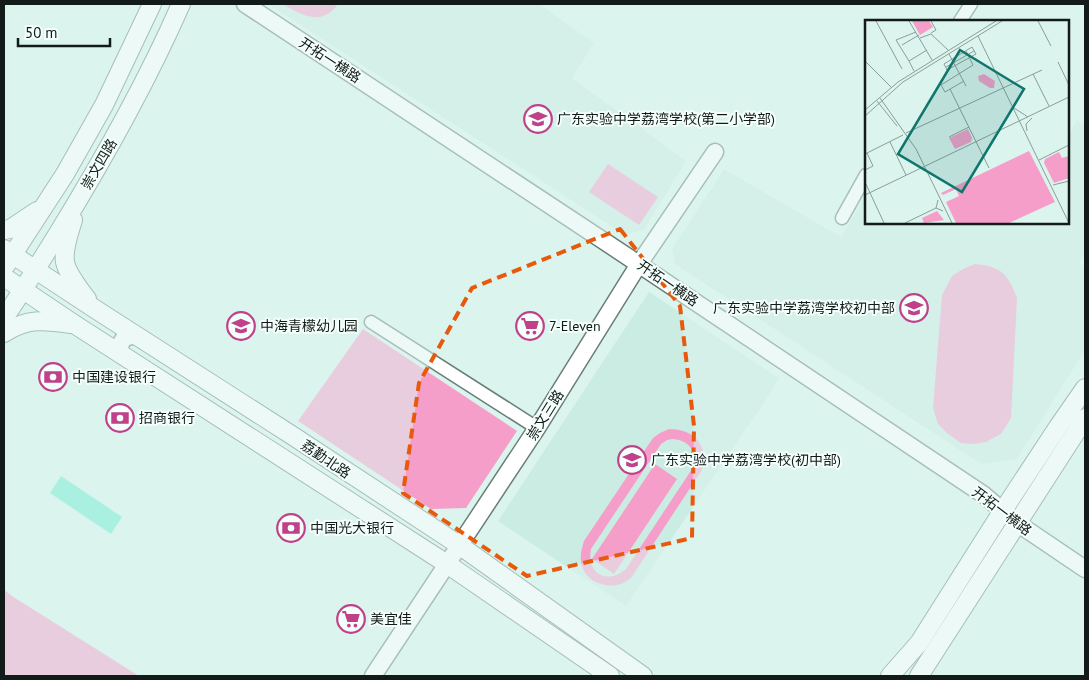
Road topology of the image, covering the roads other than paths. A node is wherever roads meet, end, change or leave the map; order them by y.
1 (152, 4) edge
2 (181, 4) edge
3 (245, 4) edge
4 (971, 4) edge
5 (961, 20) edge
6 (715, 152) dead end
7 (65, 174) junction
8 (865, 177) edge
9 (87, 186) junction
10 (77, 202) junction
11 (45, 204) junction
12 (842, 218) dead end
13 (4, 230) edge
14 (7, 257) edge
15 (639, 264) junction
16 (35, 270) junction
17 (4, 277) edge
18 (23, 290) junction
19 (95, 310) junction
20 (4, 318) edge
21 (371, 322) dead end
22 (74, 324) junction
23 (4, 333) edge
24 (135, 335) junction
25 (121, 354) junction
26 (1085, 388) edge
27 (1085, 418) edge
28 (537, 428) junction
29 (1002, 512) junction
30 (1017, 523) junction
31 (459, 545) junction
32 (447, 564) junction
33 (1085, 569) edge
34 (373, 676) edge
35 (610, 676) edge
36 (643, 676) edge
37 (890, 676) edge
38 (919, 676) edge

1 - 7 main road, 崇文四路
2 - 9 main road, 崇文四路
3 - 15 street, 开拓一横路
4 - 5 street
6 - 15 street, 崇文三路
7 - 9 main road
7 - 11 main road, 崇文四路
8 - 12 street
9 - 10 main road, 崇文四路
10 - 16 main road, 崇文四路
10 - 19 main road
11 - 13 main road
11 - 14 main road, 崇文四路
14 - 16 main road, 荔勤北路
15 - 28 street, 崇文三路
15 - 29 street, 开拓一横路
16 - 18 main road, 崇文四路
16 - 19 main road, 荔勤北路
17 - 18 main road, 荔勤北路
18 - 20 main road, 崇文四路
18 - 22 main road, 荔勤北路
19 - 24 main road, 荔勤北路
21 - 28 street
22 - 23 main road
22 - 25 main road, 荔勤北路
24 - 25 street
24 - 31 main road, 荔勤北路
25 - 32 main road, 荔勤北路
26 - 29 main road
27 - 30 main road
28 - 31 street, 崇文三路
29 - 30 street, 开拓一横路
29 - 37 main road
30 - 33 street, 开拓一横路
30 - 38 main road
31 - 32 street, 崇文三路
31 - 36 main road, 荔勤北路
32 - 34 street, 崇文三路
32 - 35 main road, 荔勤北路

